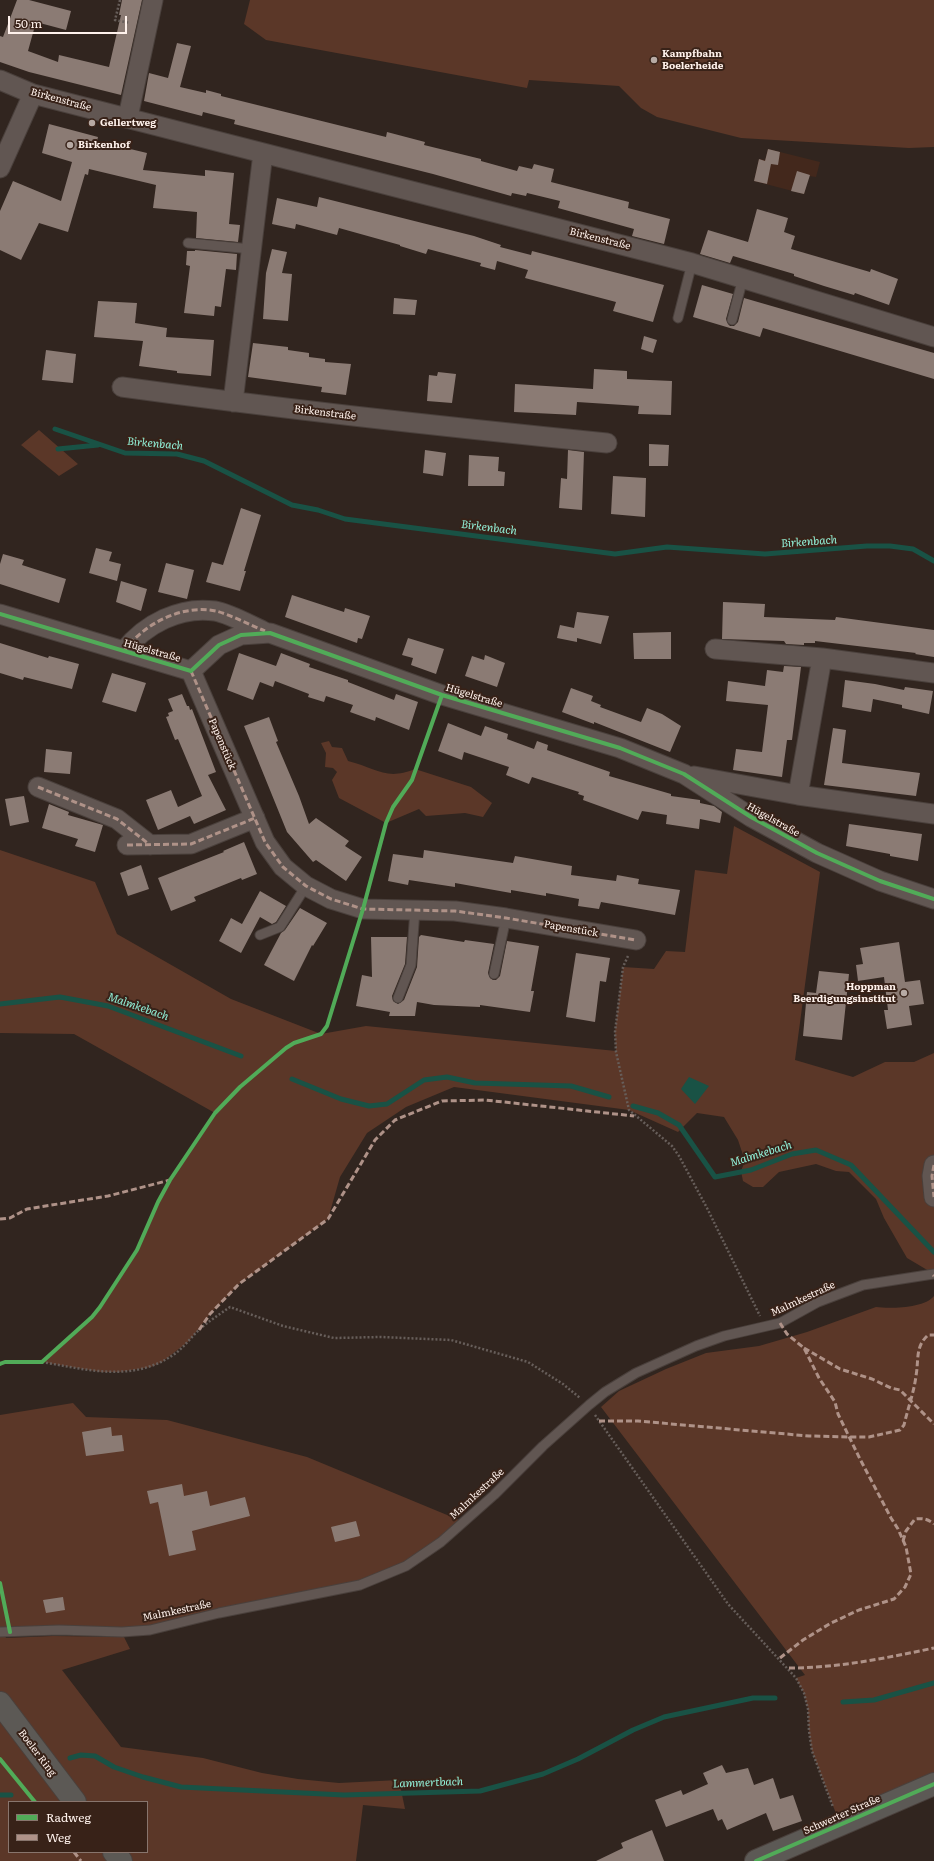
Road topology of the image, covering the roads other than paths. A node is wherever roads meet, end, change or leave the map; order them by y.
1 (153, 0) edge
2 (0, 80) edge
3 (33, 94) junction
4 (128, 118) junction
5 (263, 153) junction
6 (0, 168) edge
7 (188, 243) dead end
8 (251, 249) junction
9 (692, 263) junction
10 (743, 278) junction
11 (678, 318) dead end
12 (732, 320) dead end
13 (934, 337) edge
14 (122, 387) dead end
15 (233, 402) junction
16 (608, 443) dead end
17 (0, 614) edge
18 (270, 634) junction
19 (714, 649) dead end
20 (124, 652) junction
21 (822, 658) junction
22 (190, 670) junction
23 (934, 673) edge
24 (684, 774) junction
25 (38, 787) dead end
26 (798, 795) junction
27 (934, 814) edge
28 (255, 818) junction
29 (127, 845) dead end
30 (150, 845) junction
31 (306, 886) junction
32 (934, 899) edge
33 (415, 910) junction
34 (506, 918) junction
35 (260, 934) dead end
36 (636, 940) road end
37 (494, 974) dead end
38 (398, 998) dead end
39 (934, 1165) edge
40 (934, 1197) edge
41 (934, 1274) edge
42 (2, 1632) edge
43 (0, 1703) edge
44 (934, 1784) edge
45 (74, 1801) edge
46 (115, 1853) edge
47 (121, 1861) edge
48 (756, 1861) edge

1 - 4 street
2 - 3 street, Birkenstraße
3 - 4 street, Birkenstraße
3 - 6 street
4 - 5 street, Birkenstraße
5 - 8 street
5 - 9 street, Birkenstraße
7 - 8 lane
8 - 15 street
9 - 10 street, Birkenstraße
9 - 11 lane
10 - 12 lane
10 - 13 street, Birkenstraße
14 - 15 street, Birkenstraße
15 - 16 street, Birkenstraße
17 - 20 street, Hügelstraße
18 - 20 street, Hügelstraße
18 - 22 street, Hügelstraße
18 - 24 street, Hügelstraße
19 - 21 street
20 - 22 street, Hügelstraße
21 - 23 street
21 - 26 street
22 - 28 street, Papenstück
24 - 26 street, Hügelstraße
24 - 32 street, Hügelstraße
25 - 30 street
26 - 27 street, Hügelstraße
28 - 30 street
28 - 31 street, Papenstück
29 - 30 street
31 - 33 street, Papenstück
31 - 35 lane
33 - 34 street, Papenstück
33 - 38 lane
34 - 36 street, Papenstück
34 - 37 lane
39 - 40 street
41 - 42 lane, Malmkestraße
43 - 45 main road, Boeler Ring
44 - 48 main road, Schwerter Straße
46 - 47 main road

